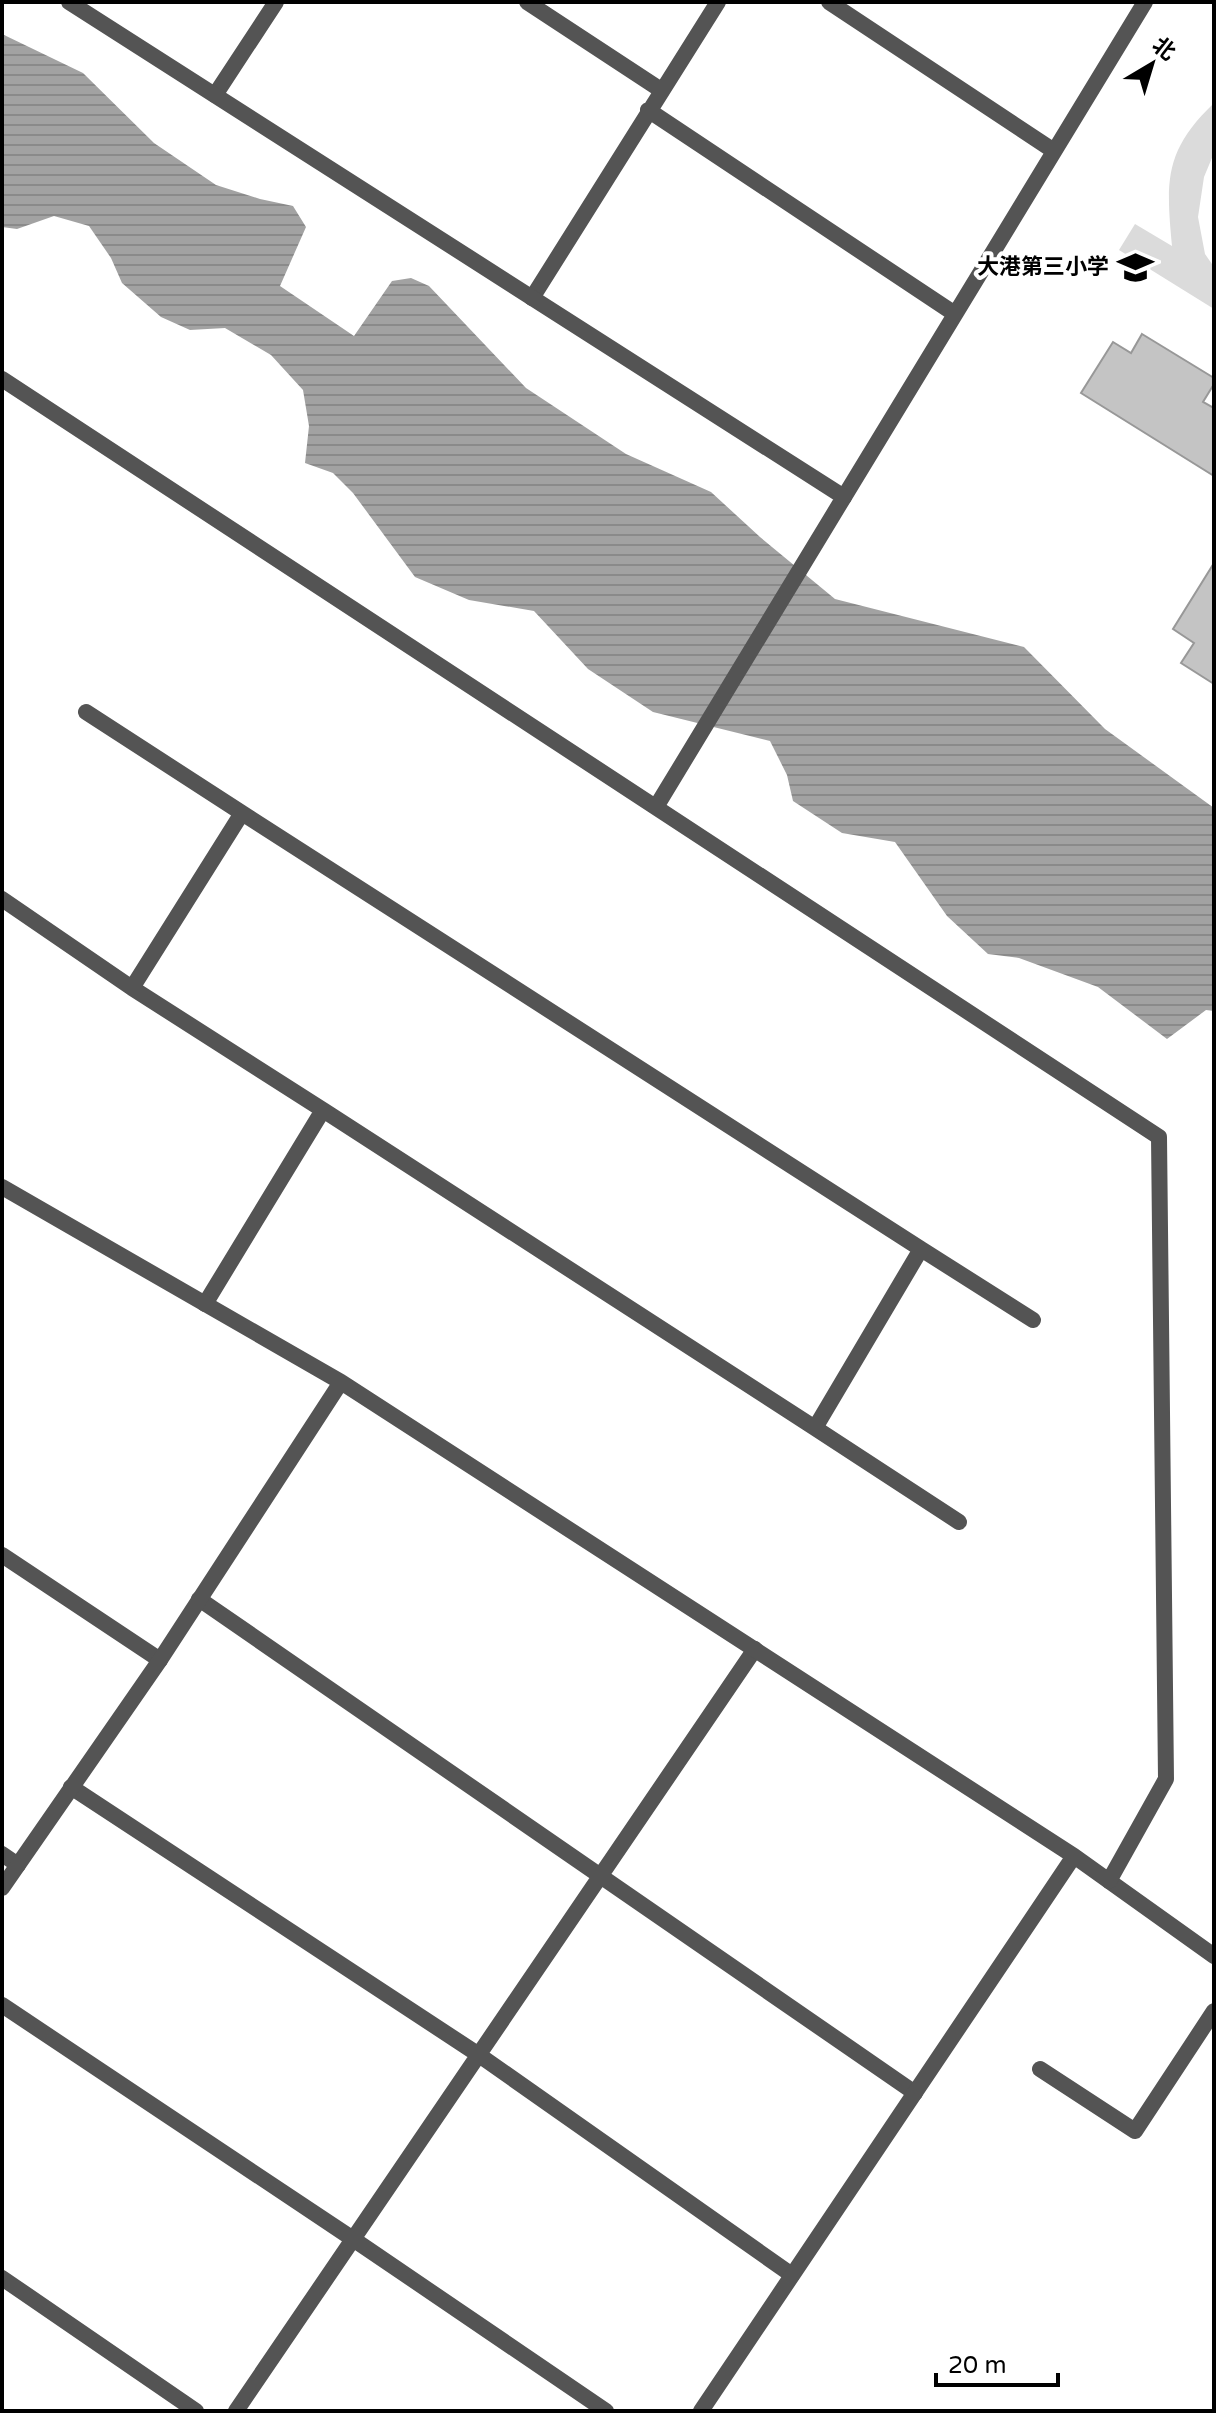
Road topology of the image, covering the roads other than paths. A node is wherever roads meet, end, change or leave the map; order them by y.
1 (69, 2) edge
2 (276, 2) edge
3 (527, 2) edge
4 (718, 2) edge
5 (829, 2) edge
6 (1145, 2) edge
7 (661, 90) junction
8 (215, 95) junction
9 (648, 110) junction
10 (1054, 151) junction
11 (532, 298) junction
12 (955, 314) junction
13 (2, 379) edge
14 (844, 497) junction
15 (86, 712) dead end
16 (656, 807) junction
17 (242, 813) junction
18 (2, 899) edge
19 (132, 988) junction
20 (323, 1110) junction
21 (2, 1187) edge
22 (921, 1249) junction
23 (205, 1304) junction
24 (1033, 1320) dead end
25 (341, 1382) junction
26 (815, 1428) junction
27 (959, 1522) dead end
28 (2, 1555) edge
29 (199, 1599) junction
30 (755, 1649) junction
31 (160, 1660) junction
32 (71, 1787) junction
33 (2, 1854) edge
34 (1074, 1856) junction
35 (18, 1865) junction
36 (601, 1875) junction
37 (1109, 1881) junction
38 (2, 1888) edge
39 (1214, 1956) edge
40 (2, 2005) edge
41 (1214, 2011) edge
42 (479, 2055) junction
43 (1040, 2069) dead end
44 (915, 2093) junction
45 (353, 2239) junction
46 (792, 2275) junction
47 (2, 2278) edge
48 (196, 2411) edge
49 (236, 2411) edge
50 (606, 2411) edge
51 (701, 2411) edge

1 - 8 street
2 - 8 street
3 - 7 street
4 - 7 street
5 - 10 street
6 - 10 street
7 - 9 street
8 - 11 street
9 - 11 street
9 - 12 street
10 - 12 street
11 - 14 street
12 - 14 street
13 - 16 street
14 - 16 street
15 - 17 street
16 - 37 street
17 - 19 street
17 - 22 street
18 - 19 street
19 - 20 street
20 - 23 street
20 - 26 street
21 - 23 street
22 - 24 street
22 - 26 street
23 - 25 street
25 - 29 street
25 - 30 street
26 - 27 street
28 - 31 street
29 - 31 street
29 - 36 street
30 - 34 street
30 - 36 street
31 - 32 street
32 - 35 street
32 - 42 street
33 - 35 street
34 - 37 street
34 - 44 street
35 - 38 street
36 - 42 street
36 - 44 street
37 - 39 street
40 - 45 street
41 - 43 street
42 - 45 street
42 - 46 street
44 - 46 street
45 - 49 street
45 - 50 street
46 - 51 street
47 - 48 street

